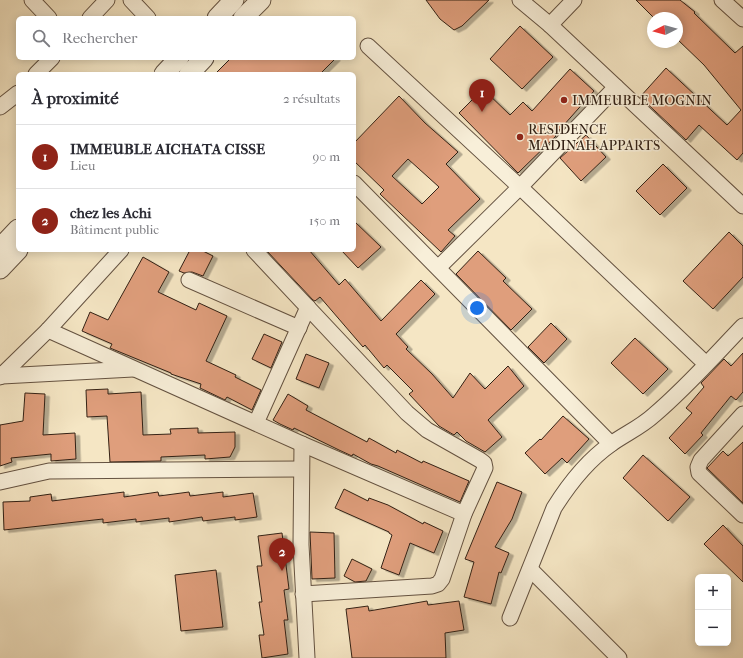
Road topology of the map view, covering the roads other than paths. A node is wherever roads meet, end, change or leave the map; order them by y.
1 (32, 0) edge
2 (107, 0) edge
3 (131, 0) edge
4 (234, 0) edge
5 (261, 0) edge
6 (520, 0) edge
7 (574, 0) edge
8 (722, 0) edge
9 (47, 16) edge
10 (92, 16) edge
11 (146, 16) edge
12 (219, 16) edge
13 (245, 16) edge
14 (743, 19) edge
15 (550, 25) junction
16 (368, 46) dead end
17 (50, 60) edge
18 (177, 60) edge
19 (38, 72) edge
20 (166, 72) edge
21 (616, 87) junction
22 (16, 95) edge
23 (0, 107) edge
24 (356, 184) edge
25 (520, 187) junction
26 (743, 206) edge
27 (16, 231) edge
28 (0, 248) edge
29 (16, 252) edge
30 (119, 252) edge
31 (256, 252) edge
32 (439, 267) junction
33 (0, 270) edge
34 (189, 280) dead end
35 (308, 307) junction
36 (743, 326) edge
37 (299, 328) junction
38 (48, 330) junction
39 (706, 364) junction
40 (136, 369) junction
41 (1, 376) edge
42 (743, 414) edge
43 (256, 423) junction
44 (302, 444) junction
45 (611, 444) junction
46 (300, 469) junction
47 (0, 482) edge
48 (464, 514) junction
49 (743, 515) edge
50 (530, 569) junction
51 (302, 594) junction
52 (510, 618) dead end
53 (307, 658) edge
54 (619, 658) edge

1 - 9 street
2 - 10 street
3 - 11 street
4 - 12 street
5 - 13 street
6 - 15 street
7 - 15 street
8 - 14 street
15 - 21 street
16 - 25 street
17 - 19 street
18 - 20 street
21 - 25 street
21 - 26 street
22 - 23 street
24 - 32 street
25 - 32 street
25 - 39 street
27 - 28 street
29 - 33 street
30 - 38 street
31 - 35 street
32 - 45 street
34 - 37 street
35 - 37 street
35 - 48 street
36 - 39 street
37 - 43 street
38 - 40 street
38 - 41 street
39 - 45 street
40 - 41 street
40 - 43 street
42 - 49 street
43 - 44 street
44 - 46 street
44 - 48 street
45 - 50 street
46 - 47 street
46 - 51 street
48 - 51 street
50 - 52 street
50 - 54 street
51 - 53 street

